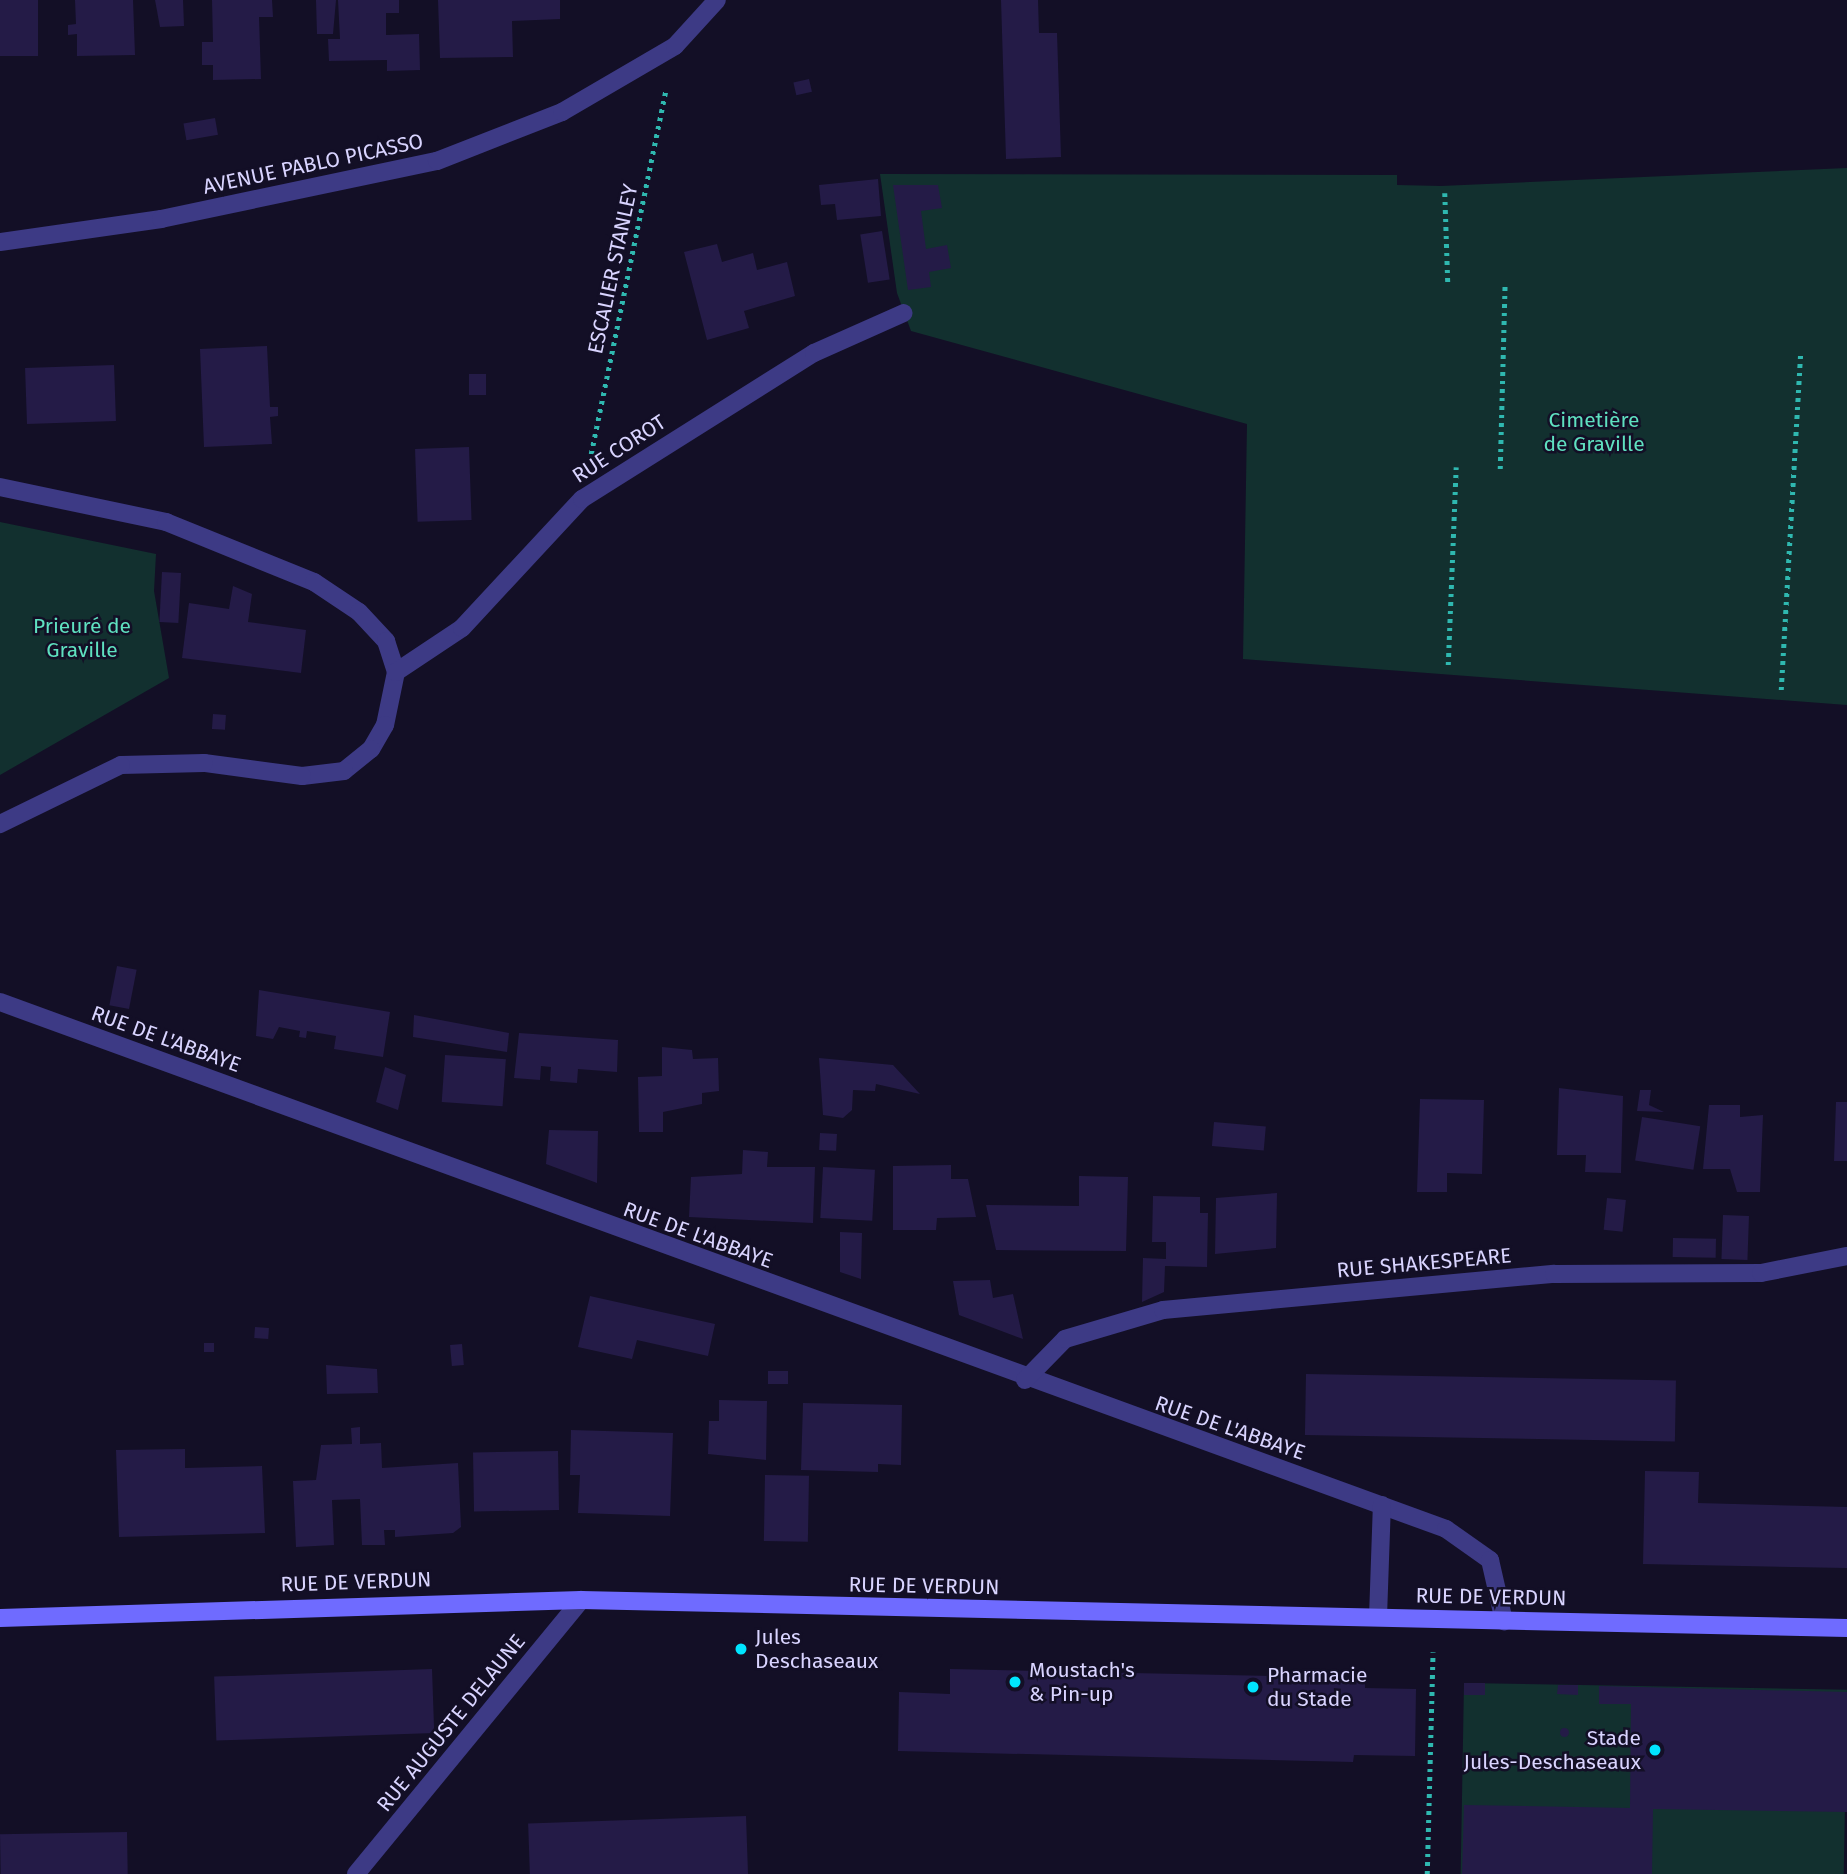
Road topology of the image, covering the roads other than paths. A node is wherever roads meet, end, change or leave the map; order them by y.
1 (717, 0) edge
2 (0, 242) edge
3 (904, 313) dead end
4 (0, 487) edge
5 (396, 672) junction
6 (0, 824) edge
7 (0, 1002) edge
8 (1847, 1256) edge
9 (1025, 1380) junction
10 (1382, 1505) junction
11 (581, 1600) junction
12 (1378, 1617) junction
13 (0, 1618) edge
14 (1504, 1621) junction
15 (1847, 1628) edge
16 (356, 1874) edge

1 - 2 street, AVENUE PABLO PICASSO
3 - 5 street, RUE COROT
4 - 5 street
5 - 6 street
7 - 9 street, RUE DE L'ABBAYE
8 - 9 street, RUE SHAKESPEARE
9 - 10 street, RUE DE L'ABBAYE
10 - 12 street
10 - 14 street, RUE DE L'ABBAYE
11 - 12 main road, RUE DE VERDUN
11 - 13 main road, RUE DE VERDUN
11 - 16 street, RUE AUGUSTE DELAUNE
12 - 14 main road, RUE DE VERDUN
14 - 15 main road, RUE DE VERDUN

